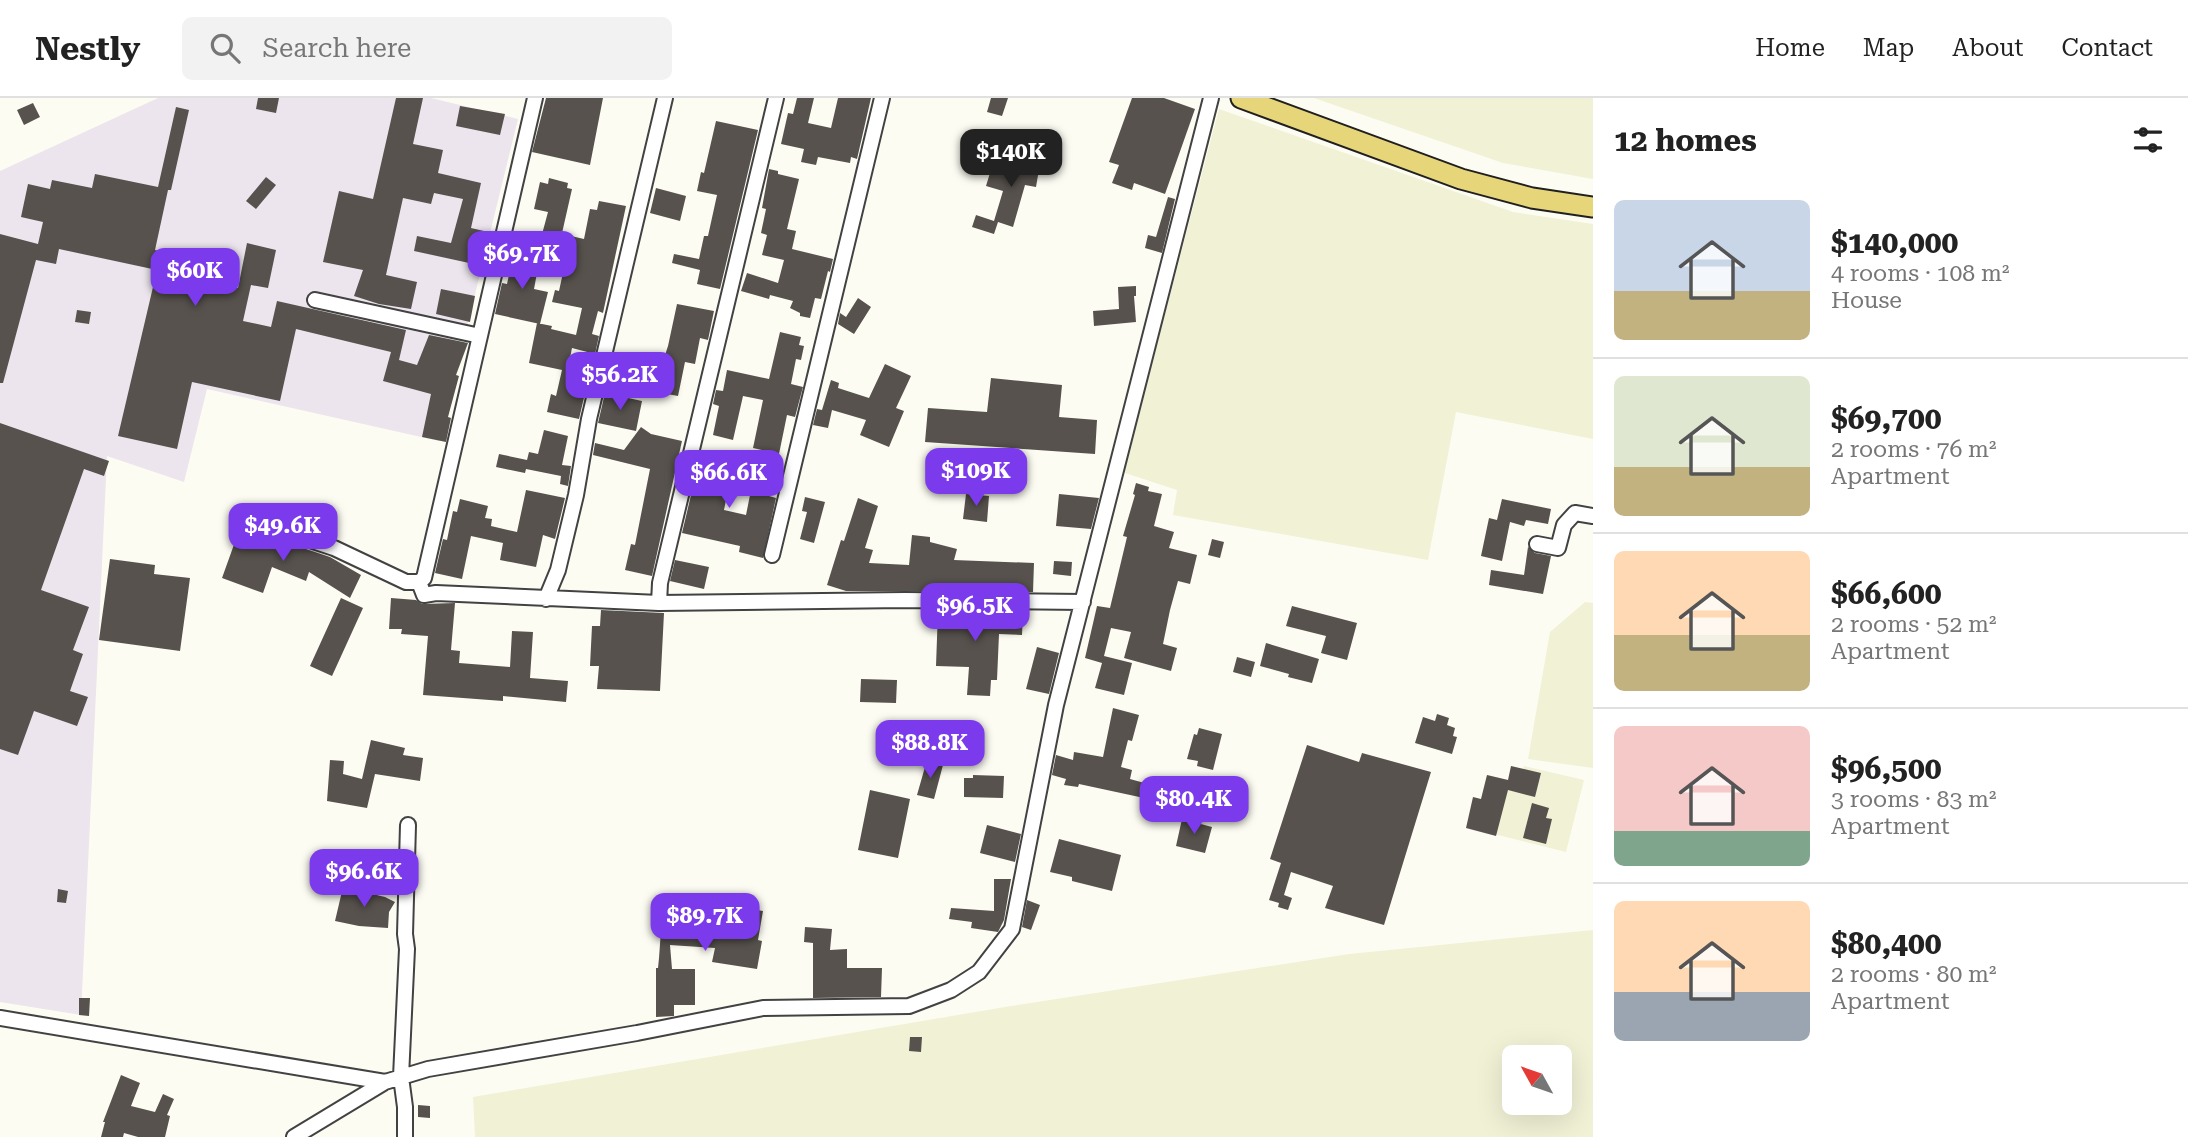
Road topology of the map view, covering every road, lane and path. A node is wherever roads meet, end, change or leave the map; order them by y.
1 (535, 98) edge
2 (665, 98) edge
3 (776, 98) edge
4 (882, 98) edge
5 (1212, 98) edge
6 (1241, 98) edge
7 (1593, 207) edge
8 (315, 300) dead end
9 (480, 336) junction
10 (1593, 516) edge
11 (261, 524) dead end
12 (1537, 544) dead end
13 (772, 555) dead end
14 (419, 582) junction
15 (546, 599) junction
16 (1083, 602) junction
17 (659, 603) junction
18 (408, 825) dead end
19 (0, 1018) edge
20 (401, 1077) junction
21 (384, 1082) junction
22 (294, 1137) edge
23 (405, 1137) edge

1 - 9 street
2 - 15 street
3 - 17 street
4 - 13 street
5 - 16 street
6 - 7 main road
8 - 9 street
9 - 14 street
10 - 12 street
11 - 14 street
14 - 15 street
15 - 17 street
16 - 17 street
16 - 20 street
18 - 20 street
19 - 21 street
20 - 21 street
20 - 23 street
21 - 22 street

